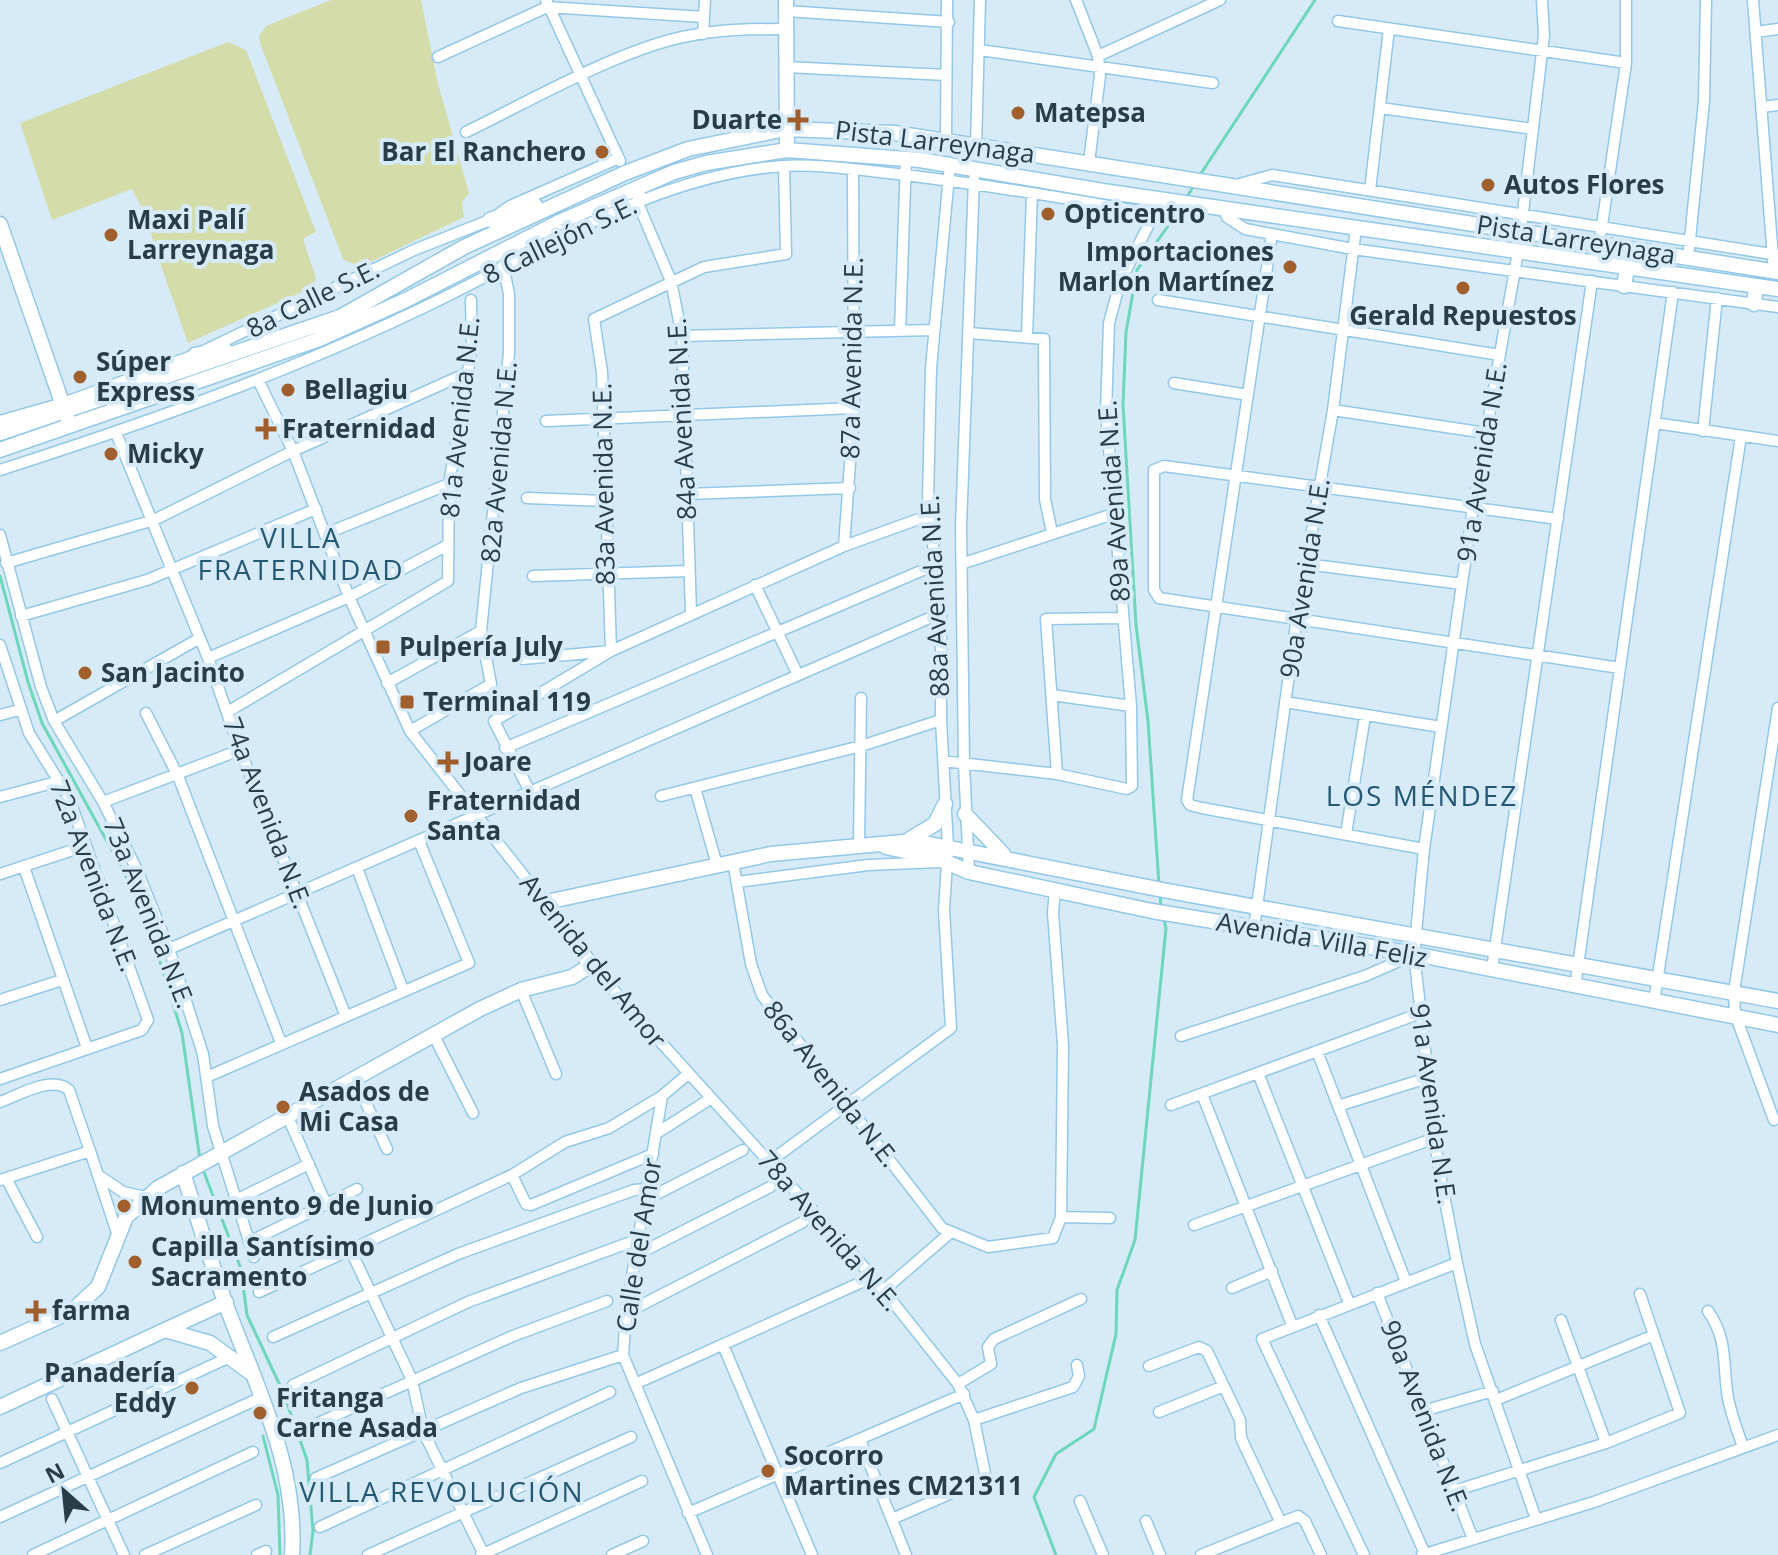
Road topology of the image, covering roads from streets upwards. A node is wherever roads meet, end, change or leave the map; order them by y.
1 (705, 0) edge
2 (947, 0) edge
3 (980, 0) edge
4 (1076, 0) edge
5 (1220, 0) edge
6 (1542, 0) edge
7 (1626, 0) edge
8 (1706, 0) edge
9 (1753, 0) edge
10 (546, 2) edge
11 (786, 5) edge
12 (704, 17) junction
13 (1338, 21) dead end
14 (949, 22) junction
15 (785, 29) junction
16 (1389, 29) junction
17 (1778, 29) edge
18 (1756, 32) junction
19 (703, 34) junction
20 (980, 50) junction
21 (1542, 53) junction
22 (438, 57) dead end
23 (1098, 61) junction
24 (1626, 63) junction
25 (786, 67) junction
26 (946, 75) junction
27 (579, 78) junction
28 (1213, 83) dead end
29 (1778, 105) edge
30 (1762, 107) junction
31 (1380, 108) junction
32 (785, 129) junction
33 (1533, 129) junction
34 (466, 132) dead end
35 (946, 141) junction
36 (976, 146) junction
37 (787, 150) junction
38 (619, 158) junction
39 (913, 160) junction
40 (1089, 162) junction
41 (784, 166) junction
42 (853, 170) junction
43 (1140, 170) junction
44 (625, 173) junction
45 (949, 173) junction
46 (904, 175) junction
47 (974, 176) junction
48 (1066, 183) junction
49 (1773, 183) edge
50 (642, 185) junction
51 (1228, 185) junction
52 (1370, 190) junction
53 (586, 191) junction
54 (1032, 193) junction
55 (1102, 198) junction
56 (637, 201) junction
57 (1223, 208) junction
58 (1414, 213) junction
59 (490, 220) junction
60 (1324, 223) junction
61 (0, 224) edge
62 (1522, 224) junction
63 (1356, 228) junction
64 (1272, 234) junction
65 (1600, 235) junction
66 (1353, 249) junction
67 (1689, 250) junction
68 (1518, 252) junction
69 (1775, 255) edge
70 (503, 265) junction
71 (1627, 268) junction
72 (1514, 269) junction
73 (1776, 272) edge
74 (671, 281) junction
75 (1592, 281) junction
76 (1624, 286) junction
77 (1756, 286) junction
78 (1778, 289) edge
79 (1673, 292) junction
80 (1717, 298) junction
81 (471, 300) dead end
82 (1158, 300) dead end
83 (1754, 304) junction
84 (1778, 307) edge
85 (1259, 317) junction
86 (1343, 328) junction
87 (934, 330) junction
88 (854, 331) junction
89 (900, 331) junction
90 (970, 333) junction
91 (682, 336) junction
92 (1027, 336) junction
93 (273, 340) junction
94 (195, 355) junction
95 (1500, 355) junction
96 (467, 373) junction
97 (258, 380) junction
98 (1174, 383) dead end
99 (1248, 395) junction
100 (854, 408) junction
101 (1333, 410) junction
102 (67, 414) junction
103 (683, 416) junction
104 (604, 419) junction
105 (0, 421) edge
106 (546, 421) dead end
107 (1655, 423) junction
108 (1703, 431) junction
109 (0, 433) edge
110 (116, 433) junction
111 (1486, 433) junction
112 (1741, 436) junction
113 (1778, 441) edge
114 (77, 446) junction
115 (0, 450) edge
116 (293, 451) junction
117 (0, 470) edge
118 (1236, 474) junction
119 (449, 484) junction
120 (1319, 485) junction
121 (850, 488) junction
122 (686, 494) junction
123 (527, 498) dead end
124 (605, 501) junction
125 (1473, 507) junction
126 (316, 509) junction
127 (1113, 514) junction
128 (930, 515) junction
129 (1558, 519) junction
130 (154, 520) junction
131 (1052, 533) junction
132 (325, 534) junction
133 (0, 535) edge
134 (448, 545) junction
135 (844, 546) junction
136 (6, 563) junction
137 (964, 563) junction
138 (1306, 564) junction
139 (935, 565) junction
140 (173, 570) junction
141 (689, 571) junction
142 (606, 574) junction
143 (533, 576) dead end
144 (1462, 584) junction
145 (755, 585) junction
146 (349, 597) junction
147 (1217, 606) junction
148 (691, 613) junction
149 (941, 613) junction
150 (21, 616) junction
151 (1297, 617) junction
152 (1122, 618) junction
153 (481, 631) junction
154 (365, 632) junction
155 (778, 632) junction
156 (200, 638) junction
157 (1454, 640) junction
158 (0, 645) edge
159 (611, 651) junction
160 (1540, 654) junction
161 (208, 658) junction
162 (522, 659) dead end
163 (1620, 668) junction
164 (798, 675) junction
165 (387, 683) junction
166 (1052, 695) junction
167 (861, 698) dead end
168 (1285, 702) junction
169 (1131, 706) junction
170 (1778, 708) edge
171 (19, 710) junction
172 (229, 711) junction
173 (146, 713) dead end
174 (0, 715) edge
175 (1365, 716) junction
176 (941, 720) junction
177 (54, 721) junction
178 (1441, 727) junction
179 (410, 731) junction
180 (861, 746) junction
181 (505, 748) junction
182 (240, 750) junction
183 (943, 761) junction
184 (964, 764) junction
185 (1057, 774) junction
186 (178, 776) junction
187 (60, 781) junction
188 (695, 788) junction
189 (530, 792) junction
190 (661, 796) dead end
191 (0, 797) edge
192 (103, 802) junction
193 (945, 804) junction
194 (965, 814) junction
195 (475, 816) junction
196 (1269, 821) junction
197 (1346, 834) junction
198 (907, 840) junction
199 (419, 841) junction
200 (864, 844) junction
201 (85, 846) junction
202 (1424, 849) junction
203 (966, 850) junction
204 (946, 854) junction
205 (1008, 858) junction
206 (733, 862) junction
207 (717, 865) junction
208 (24, 867) junction
209 (357, 868) junction
210 (969, 872) junction
211 (0, 874) edge
212 (737, 882) junction
213 (1055, 890) junction
214 (297, 894) junction
215 (546, 904) junction
216 (1257, 906) junction
217 (237, 920) junction
218 (1254, 928) junction
219 (1414, 932) junction
220 (1494, 948) junction
221 (169, 949) junction
222 (1414, 954) junction
223 (1578, 963) junction
224 (591, 965) junction
225 (1492, 969) junction
226 (1658, 977) junction
227 (62, 980) junction
228 (1575, 987) junction
229 (403, 990) junction
230 (521, 990) junction
231 (1734, 992) junction
232 (0, 1000) edge
233 (1778, 1001) edge
234 (1654, 1002) junction
235 (345, 1014) junction
236 (1418, 1014) junction
237 (1735, 1014) junction
238 (1778, 1025) edge
239 (433, 1034) junction
240 (1181, 1036) dead end
241 (281, 1043) junction
242 (87, 1048) junction
243 (1317, 1051) junction
244 (1258, 1073) junction
245 (556, 1074) dead end
246 (688, 1074) junction
247 (209, 1076) junction
248 (354, 1077) junction
249 (1427, 1078) junction
250 (0, 1079) edge
251 (1202, 1094) junction
252 (662, 1096) junction
253 (710, 1099) junction
254 (0, 1102) edge
255 (1171, 1105) dead end
256 (850, 1106) junction
257 (1338, 1106) junction
258 (473, 1113) dead end
259 (287, 1115) junction
260 (1774, 1120) dead end
261 (657, 1133) junction
262 (1435, 1138) junction
263 (387, 1149) dead end
264 (743, 1150) dead end
265 (90, 1151) junction
266 (215, 1154) junction
267 (653, 1154) junction
268 (769, 1162) junction
269 (309, 1164) junction
270 (1360, 1165) junction
271 (185, 1172) junction
272 (512, 1175) junction
273 (100, 1177) junction
274 (3, 1179) edge
275 (1302, 1185) junction
276 (770, 1187) dead end
277 (357, 1189) dead end
278 (646, 1194) junction
279 (145, 1197) junction
280 (236, 1200) junction
281 (326, 1204) junction
282 (1246, 1204) junction
283 (1061, 1217) junction
284 (1110, 1218) dead end
285 (803, 1222) dead end
286 (1194, 1225) dead end
287 (117, 1233) junction
288 (956, 1233) junction
289 (37, 1237) dead end
290 (639, 1239) junction
291 (249, 1242) junction
292 (350, 1249) junction
293 (636, 1255) junction
294 (254, 1257) dead end
295 (1457, 1263) junction
296 (1272, 1271) junction
297 (873, 1277) junction
298 (1406, 1282) junction
299 (1232, 1288) dead end
300 (884, 1290) junction
301 (259, 1292) dead end
302 (371, 1292) junction
303 (1377, 1293) junction
304 (1640, 1294) dead end
305 (1081, 1299) dead end
306 (607, 1301) dead end
307 (226, 1302) junction
308 (1349, 1303) junction
309 (1708, 1311) dead end
310 (626, 1313) junction
311 (1319, 1315) junction
312 (1561, 1320) dead end
313 (1292, 1325) junction
314 (165, 1330) junction
315 (1654, 1335) junction
316 (273, 1337) dead end
317 (393, 1338) junction
318 (0, 1343) edge
319 (723, 1345) junction
320 (623, 1355) junction
321 (232, 1356) junction
322 (1077, 1365) dead end
323 (1149, 1366) dead end
324 (1578, 1367) junction
325 (254, 1376) junction
326 (412, 1380) junction
327 (635, 1384) junction
328 (958, 1384) junction
329 (293, 1385) dead end
330 (1224, 1386) junction
331 (610, 1392) dead end
332 (964, 1394) junction
333 (1494, 1396) junction
334 (262, 1397) junction
335 (52, 1399) dead end
336 (0, 1407) edge
337 (1423, 1411) junction
338 (1159, 1412) dead end
339 (974, 1420) junction
340 (305, 1429) dead end
341 (67, 1431) junction
342 (423, 1431) junction
343 (1778, 1435) edge
344 (631, 1437) dead end
345 (860, 1440) junction
346 (1606, 1443) junction
347 (1743, 1447) junction
348 (253, 1452) dead end
349 (0, 1463) edge
350 (442, 1470) junction
351 (1521, 1472) junction
352 (779, 1474) junction
353 (88, 1477) junction
354 (316, 1478) dead end
355 (642, 1481) dead end
356 (1454, 1491) junction
357 (1080, 1501) dead end
358 (256, 1505) dead end
359 (463, 1512) junction
360 (688, 1513) junction
361 (0, 1517) edge
362 (892, 1519) junction
363 (1536, 1519) junction
364 (108, 1520) junction
365 (1146, 1521) dead end
366 (1280, 1521) junction
367 (320, 1527) dead end
368 (1473, 1539) junction
369 (643, 1541) dead end
370 (1424, 1554) edge
371 (33, 1555) edge
372 (124, 1555) edge
373 (145, 1555) edge
374 (292, 1555) edge
375 (368, 1555) edge
376 (483, 1555) edge
377 (612, 1555) edge
378 (707, 1555) edge
379 (812, 1555) edge
380 (906, 1555) edge
381 (1103, 1555) edge
382 (1160, 1555) edge
383 (1201, 1555) edge
384 (1321, 1555) edge
385 (1364, 1555) edge

1 - 12 street
2 - 14 street
3 - 20 street
4 - 23 street
5 - 23 street
6 - 21 street
7 - 24 street
8 - 67 street
9 - 18 street
10 - 12 street
10 - 22 street
10 - 27 street
11 - 14 street
11 - 15 street
12 - 19 street
13 - 16 street
14 - 26 street
15 - 19 street
15 - 25 street
16 - 21 street
16 - 31 street
17 - 18 street
18 - 30 street
19 - 27 street
20 - 23 street
20 - 36 street
21 - 24 street
21 - 33 street
23 - 28 street
23 - 40 street
24 - 65 street
25 - 26 street
25 - 32 street
26 - 35 street
27 - 34 street
27 - 38 street
29 - 30 street
30 - 49 street
31 - 33 street
31 - 52 street
32 - 35 street, Pista Larreynaga
32 - 37 street
32 - 44 street, Pista Larreynaga
33 - 62 street
35 - 36 street, Pista Larreynaga
35 - 39 street
36 - 40 street, Pista Larreynaga
37 - 39 street, Pista Larreynaga
37 - 50 street, Pista Larreynaga
38 - 44 street
38 - 59 street, 8a Calle S.E.
39 - 45 street, Pista Larreynaga
39 - 46 street
40 - 43 street, Pista Larreynaga
41 - 42 street, 8 Callejón S.E.
41 - 56 street, 8 Callejón S.E.
41 - 74 street
42 - 46 street, 8 Callejón S.E.
42 - 88 street, 87a Avenida N.E.
43 - 48 street
43 - 51 street, Pista Larreynaga
44 - 53 street, Pista Larreynaga
45 - 46 street, 8 Callejón S.E.
45 - 47 street, Pista Larreynaga
45 - 87 street, 88a Avenida N.E.
46 - 89 street
47 - 48 street, Pista Larreynaga
47 - 54 street
47 - 90 street, 88a Avenida N.E.
48 - 55 street, Pista Larreynaga
49 - 69 street
50 - 56 street
50 - 102 street, Pista Larreynaga
51 - 52 street
51 - 57 street
51 - 58 street, Pista Larreynaga
52 - 62 street
53 - 59 street
53 - 93 street, Pista Larreynaga
54 - 55 street
54 - 92 street
55 - 57 street, Pista Larreynaga
55 - 127 street, 89a Avenida N.E.
56 - 70 street, 8 Callejón S.E.
56 - 74 street, 84a Avenida N.E.
57 - 60 street, Pista Larreynaga
57 - 64 street
58 - 60 street
58 - 62 street, Pista Larreynaga
59 - 94 street, 8a Calle S.E.
60 - 63 street, Pista Larreynaga
61 - 102 street
62 - 65 street, Pista Larreynaga
63 - 66 street, 90a Avenida N.E.
63 - 68 street, Pista Larreynaga
64 - 66 street
64 - 85 street
65 - 67 street, Pista Larreynaga
66 - 72 street
66 - 86 street, 90a Avenida N.E.
67 - 69 street
67 - 73 street, Pista Larreynaga
68 - 71 street, Pista Larreynaga
68 - 72 street, 91a Avenida N.E.
69 - 73 street
70 - 97 street, 8 Callejón S.E.
70 - 153 street, 82a Avenida N.E.
71 - 76 street
71 - 77 street, Pista Larreynaga
72 - 75 street
72 - 95 street, 91a Avenida N.E.
74 - 91 street, 84a Avenida N.E.
74 - 104 street, 83a Avenida N.E.
75 - 76 street
75 - 129 street
76 - 79 street
77 - 78 street, Pista Larreynaga
77 - 83 street
79 - 80 street
79 - 107 street
80 - 83 street
80 - 108 street
81 - 96 street, 81a Avenida N.E.
82 - 85 street
83 - 84 street
85 - 86 street
85 - 99 street
86 - 95 street
86 - 101 street, 90a Avenida N.E.
87 - 89 street
87 - 128 street, 88a Avenida N.E.
88 - 89 street
88 - 91 street
88 - 100 street, 87a Avenida N.E.
90 - 92 street
90 - 137 street, 88a Avenida N.E.
91 - 103 street, 84a Avenida N.E.
92 - 131 street
93 - 94 street
93 - 102 street, Pista Larreynaga
94 - 102 street, 8a Calle S.E.
95 - 111 street, 91a Avenida N.E.
96 - 116 street
96 - 119 street, 81a Avenida N.E.
97 - 110 street, 8 Callejón S.E.
97 - 116 street, Avenida del Amor
98 - 99 street
99 - 118 street
100 - 103 street
100 - 121 street, 87a Avenida N.E.
101 - 111 street
101 - 120 street, 90a Avenida N.E.
102 - 105 street, 8a Calle S.E.
102 - 109 street, Pista Larreynaga
102 - 114 street
102 - 115 street, Pista Larreynaga
103 - 104 street
103 - 122 street, 84a Avenida N.E.
104 - 106 street
104 - 124 street, 83a Avenida N.E.
107 - 108 street
107 - 163 street
108 - 112 street
110 - 114 street, 8 Callejón S.E.
110 - 130 street, 74a Avenida N.E.
111 - 125 street, 91a Avenida N.E.
112 - 113 street
112 - 226 street
114 - 117 street, 8 Callejón S.E.
116 - 126 street, Avenida del Amor
116 - 130 street
118 - 120 street
118 - 147 street
118 - 147 street
119 - 132 street
119 - 134 street, 81a Avenida N.E.
120 - 125 street
120 - 138 street, 90a Avenida N.E.
121 - 122 street
121 - 135 street, 87a Avenida N.E.
122 - 141 street, 84a Avenida N.E.
123 - 124 street
124 - 142 street, 83a Avenida N.E.
125 - 129 street
125 - 144 street, 91a Avenida N.E.
126 - 132 street, Avenida del Amor
126 - 140 street
127 - 131 street
127 - 152 street, 89a Avenida N.E.
128 - 135 street
128 - 139 street, 88a Avenida N.E.
129 - 160 street
130 - 136 street
130 - 140 street, 74a Avenida N.E.
131 - 137 street
132 - 146 street, Avenida del Amor
133 - 136 street, 73a Avenida N.E.
134 - 146 street
134 - 154 street, 81a Avenida N.E.
135 - 145 street
136 - 150 street, 73a Avenida N.E.
137 - 184 street, 88a Avenida N.E.
138 - 144 street
138 - 151 street, 90a Avenida N.E.
139 - 149 street, 88a Avenida N.E.
139 - 155 street
140 - 150 street
140 - 156 street, 74a Avenida N.E.
141 - 142 street
141 - 148 street, 84a Avenida N.E.
142 - 143 street
142 - 159 street, 83a Avenida N.E.
144 - 157 street, 91a Avenida N.E.
145 - 148 street
145 - 155 street
146 - 154 street, Avenida del Amor
146 - 161 street
147 - 151 street
147 - 196 street
148 - 159 street
149 - 164 street
149 - 176 street, 88a Avenida N.E.
150 - 177 street, 73a Avenida N.E.
151 - 157 street
151 - 168 street, 90a Avenida N.E.
152 - 166 street
152 - 169 street, 89a Avenida N.E.
153 - 165 street
153 - 179 street, 82a Avenida N.E.
154 - 165 street, Avenida del Amor
154 - 172 street
155 - 164 street
155 - 181 street
156 - 161 street, 74a Avenida N.E.
156 - 177 street
157 - 160 street
157 - 178 street, 91a Avenida N.E.
158 - 171 street, 72a Avenida N.E.
159 - 162 street
159 - 181 street
160 - 163 street
160 - 220 street
161 - 172 street, 74a Avenida N.E.
163 - 223 street
164 - 189 street
165 - 179 street, Avenida del Amor
166 - 169 street
166 - 185 street
167 - 180 street
168 - 175 street
168 - 196 street, 90a Avenida N.E.
169 - 185 street, 89a Avenida N.E.
170 - 231 street
171 - 174 street
171 - 187 street, 72a Avenida N.E.
172 - 182 street, 74a Avenida N.E.
173 - 186 street
175 - 178 street
175 - 197 street
176 - 180 street
176 - 183 street, 88a Avenida N.E.
177 - 192 street, 73a Avenida N.E.
178 - 202 street, 91a Avenida N.E.
179 - 195 street, Avenida del Amor
180 - 188 street
180 - 200 street
181 - 189 street
182 - 186 street
182 - 214 street, 74a Avenida N.E.
183 - 184 street
183 - 193 street, 88a Avenida N.E.
184 - 185 street
184 - 194 street, 88a Avenida N.E.
186 - 192 street
186 - 217 street
187 - 191 street
187 - 201 street, 72a Avenida N.E.
188 - 190 street
188 - 207 street
189 - 195 street
192 - 221 street, 73a Avenida N.E.
193 - 198 street
193 - 204 street, 88a Avenida N.E.
194 - 203 street, 88a Avenida N.E.
194 - 205 street
195 - 199 street
195 - 215 street, Avenida del Amor
196 - 197 street
196 - 216 street, 90a Avenida N.E.
197 - 202 street
198 - 200 street, Avenida Villa Feliz
198 - 204 street, Avenida Villa Feliz
199 - 209 street
199 - 229 street
200 - 204 street, Avenida Villa Feliz
200 - 206 street, Avenida Villa Feliz
201 - 208 street
201 - 242 street, 72a Avenida N.E.
202 - 219 street, 91a Avenida N.E.
203 - 204 street, Avenida Villa Feliz
203 - 205 street, Avenida Villa Feliz
203 - 210 street, 88a Avenida N.E.
204 - 210 street, Avenida Villa Feliz
204 - 212 street
204 - 256 street, 88a Avenida N.E.
205 - 216 street, Avenida Villa Feliz
206 - 207 street, Avenida Villa Feliz
206 - 212 street, 86a Avenida N.E.
207 - 215 street, Avenida Villa Feliz
208 - 211 street
208 - 227 street
209 - 214 street
209 - 229 street
210 - 213 street, Avenida Villa Feliz
212 - 256 street, 86a Avenida N.E.
213 - 218 street, Avenida Villa Feliz
213 - 283 street
214 - 217 street
214 - 235 street, 74a Avenida N.E.
215 - 224 street, Avenida del Amor
216 - 218 street, 90a Avenida N.E.
216 - 219 street, Avenida Villa Feliz
217 - 221 street
217 - 241 street
218 - 222 street, Avenida Villa Feliz
219 - 220 street, Avenida Villa Feliz
219 - 222 street, 91a Avenida N.E.
220 - 223 street, Avenida Villa Feliz
220 - 225 street
221 - 247 street, 73a Avenida N.E.
222 - 225 street, Avenida Villa Feliz
222 - 236 street, 91a Avenida N.E.
222 - 240 street
223 - 226 street, Avenida Villa Feliz
223 - 228 street
224 - 230 street
224 - 246 street, Avenida del Amor
225 - 228 street, Avenida Villa Feliz
226 - 231 street, Avenida Villa Feliz
226 - 234 street
227 - 232 street
227 - 242 street
228 - 234 street, Avenida Villa Feliz
229 - 235 street
230 - 239 street
230 - 245 street
231 - 233 street, Avenida Villa Feliz
231 - 237 street
234 - 237 street, Avenida Villa Feliz
235 - 241 street
236 - 243 street
236 - 249 street, 91a Avenida N.E.
237 - 238 street, Avenida Villa Feliz
237 - 260 street
239 - 248 street
239 - 258 street
241 - 247 street
242 - 250 street
243 - 244 street
243 - 257 street
244 - 251 street
244 - 275 street, 90a Avenida N.E.
246 - 252 street
246 - 253 street, 78a Avenida N.E.
247 - 266 street, 73a Avenida N.E.
248 - 259 street
248 - 263 street
249 - 257 street
249 - 262 street, 91a Avenida N.E.
251 - 255 street
251 - 282 street
252 - 261 street, Calle del Amor
252 - 272 street
253 - 261 street
253 - 268 street, 78a Avenida N.E.
254 - 265 street
256 - 268 street
256 - 288 street, 86a Avenida N.E.
257 - 270 street
259 - 266 street
259 - 269 street
261 - 267 street, Calle del Amor
262 - 270 street
262 - 295 street, 91a Avenida N.E.
264 - 278 street
265 - 273 street
265 - 274 street
266 - 271 street
266 - 280 street, 73a Avenida N.E.
267 - 272 street
267 - 278 street, Calle del Amor
268 - 297 street, 78a Avenida N.E.
269 - 280 street
269 - 281 street
270 - 275 street
270 - 298 street
271 - 279 street
271 - 307 street
272 - 292 street
273 - 279 street
273 - 287 street
274 - 289 street
275 - 282 street
275 - 308 street, 90a Avenida N.E.
276 - 293 street
277 - 281 street
278 - 290 street, Calle del Amor
278 - 302 street
279 - 287 street
280 - 291 street, 73a Avenida N.E.
281 - 291 street
282 - 286 street
282 - 296 street
283 - 284 street
283 - 288 street
285 - 310 street
287 - 318 street
288 - 300 street
290 - 293 street, Calle del Amor
290 - 317 street
291 - 294 street, 73a Avenida N.E.
292 - 301 street
292 - 302 street
293 - 310 street, Calle del Amor
295 - 298 street
295 - 333 street, 91a Avenida N.E.
296 - 299 street
296 - 313 street
297 - 300 street, 78a Avenida N.E.
297 - 319 street
298 - 303 street
300 - 328 street, 78a Avenida N.E.
302 - 316 street
302 - 317 street
303 - 308 street
303 - 337 street, 90a Avenida N.E.
304 - 315 street
305 - 328 street
306 - 326 street
307 - 314 street
307 - 325 street
308 - 311 street
309 - 347 street
310 - 320 street, Calle del Amor
311 - 313 street
311 - 370 street
312 - 324 street
313 - 385 street
314 - 321 street
314 - 336 street
315 - 324 street
315 - 346 street
317 - 326 street
317 - 329 street
319 - 327 street
319 - 352 street
320 - 327 street, Calle del Amor
320 - 342 street
321 - 325 street
321 - 341 street
322 - 339 street
323 - 330 street
324 - 333 street
324 - 346 street
325 - 334 street
326 - 340 street
326 - 342 street
327 - 360 street, Calle del Amor
328 - 332 street, 78a Avenida N.E.
330 - 338 street
330 - 366 street
331 - 350 street
332 - 339 street, 78a Avenida N.E.
332 - 345 street
333 - 337 street
333 - 351 street, 91a Avenida N.E.
334 - 353 street
334 - 374 street
335 - 341 street
337 - 356 street, 90a Avenida N.E.
339 - 362 street, 78a Avenida N.E.
341 - 349 street
341 - 353 street
342 - 350 street
342 - 354 street
343 - 347 street
344 - 359 street
345 - 352 street
345 - 362 street
346 - 351 street
347 - 363 street
348 - 364 street
350 - 359 street
350 - 367 street
351 - 356 street
351 - 363 street, 91a Avenida N.E.
352 - 360 street
352 - 379 street
353 - 361 street
353 - 364 street
355 - 376 street
356 - 368 street, 90a Avenida N.E.
357 - 381 street
358 - 373 street
359 - 375 street
359 - 376 street
360 - 378 street, Calle del Amor
362 - 380 street
363 - 368 street
364 - 371 street
364 - 372 street
365 - 382 street
366 - 383 street
366 - 384 street
368 - 370 street
369 - 377 street

